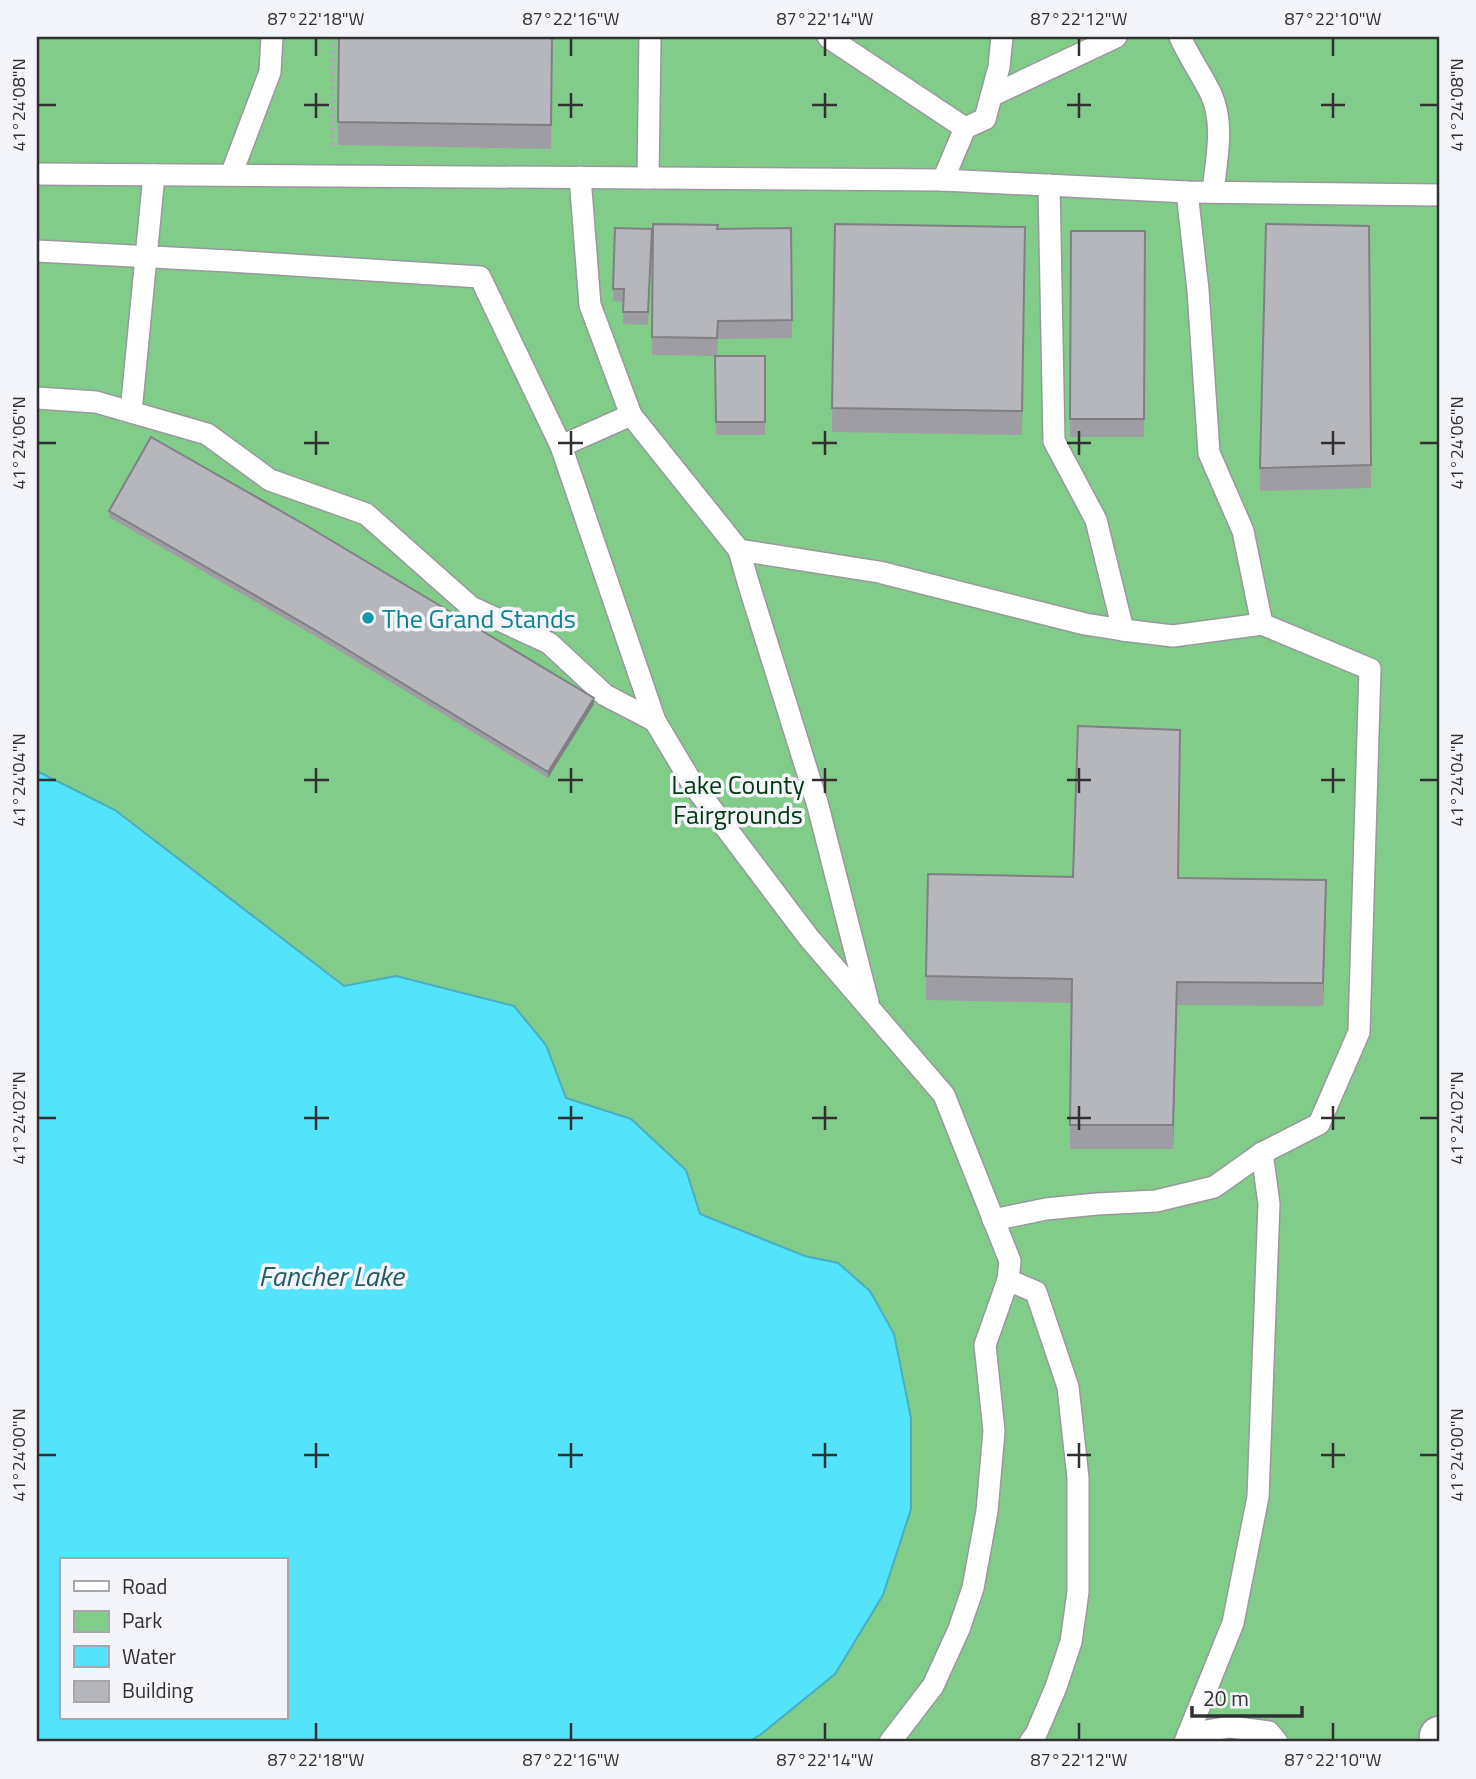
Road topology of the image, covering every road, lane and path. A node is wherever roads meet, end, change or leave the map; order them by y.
1 (272, 37) edge
2 (333, 37) edge
3 (650, 37) edge
4 (828, 37) edge
5 (1002, 37) edge
6 (1116, 37) edge
7 (1180, 37) edge
8 (991, 96) junction
9 (965, 128) junction
10 (37, 174) edge
11 (154, 175) junction
12 (231, 175) junction
13 (331, 176) junction
14 (580, 177) junction
15 (648, 178) junction
16 (943, 180) junction
17 (1049, 185) junction
18 (1187, 192) junction
19 (1213, 192) junction
20 (1439, 195) edge
21 (37, 251) edge
22 (146, 257) junction
23 (37, 398) edge
24 (131, 412) junction
25 (631, 415) junction
26 (561, 446) junction
27 (739, 550) junction
28 (1262, 624) junction
29 (1123, 630) junction
30 (655, 722) junction
31 (869, 1008) junction
32 (1262, 1153) junction
33 (993, 1220) junction
34 (1008, 1280) junction
35 (1439, 1736) edge
36 (1187, 1738) edge
37 (890, 1742) edge
38 (1030, 1742) edge
39 (1277, 1742) edge
40 (1439, 1742) edge

1 - 12 lane
2 - 13 path
3 - 15 lane
4 - 9 lane
5 - 8 lane
6 - 8 lane
7 - 19 lane
8 - 9 lane
9 - 16 lane
10 - 11 lane
11 - 12 lane
11 - 22 lane
12 - 13 lane
13 - 14 lane
14 - 15 lane
14 - 25 lane
15 - 16 lane
16 - 17 lane
17 - 18 lane
17 - 29 lane
18 - 19 lane
18 - 28 lane
19 - 20 lane
21 - 22 lane
22 - 24 lane
22 - 26 lane
23 - 24 lane
24 - 30 lane
25 - 26 lane
25 - 27 lane
26 - 30 lane
27 - 29 lane
27 - 31 lane
28 - 29 lane
28 - 32 lane
30 - 31 lane
31 - 33 lane
32 - 33 lane
32 - 36 lane
33 - 34 lane
34 - 37 lane
34 - 38 lane
35 - 40 street
36 - 39 lane

